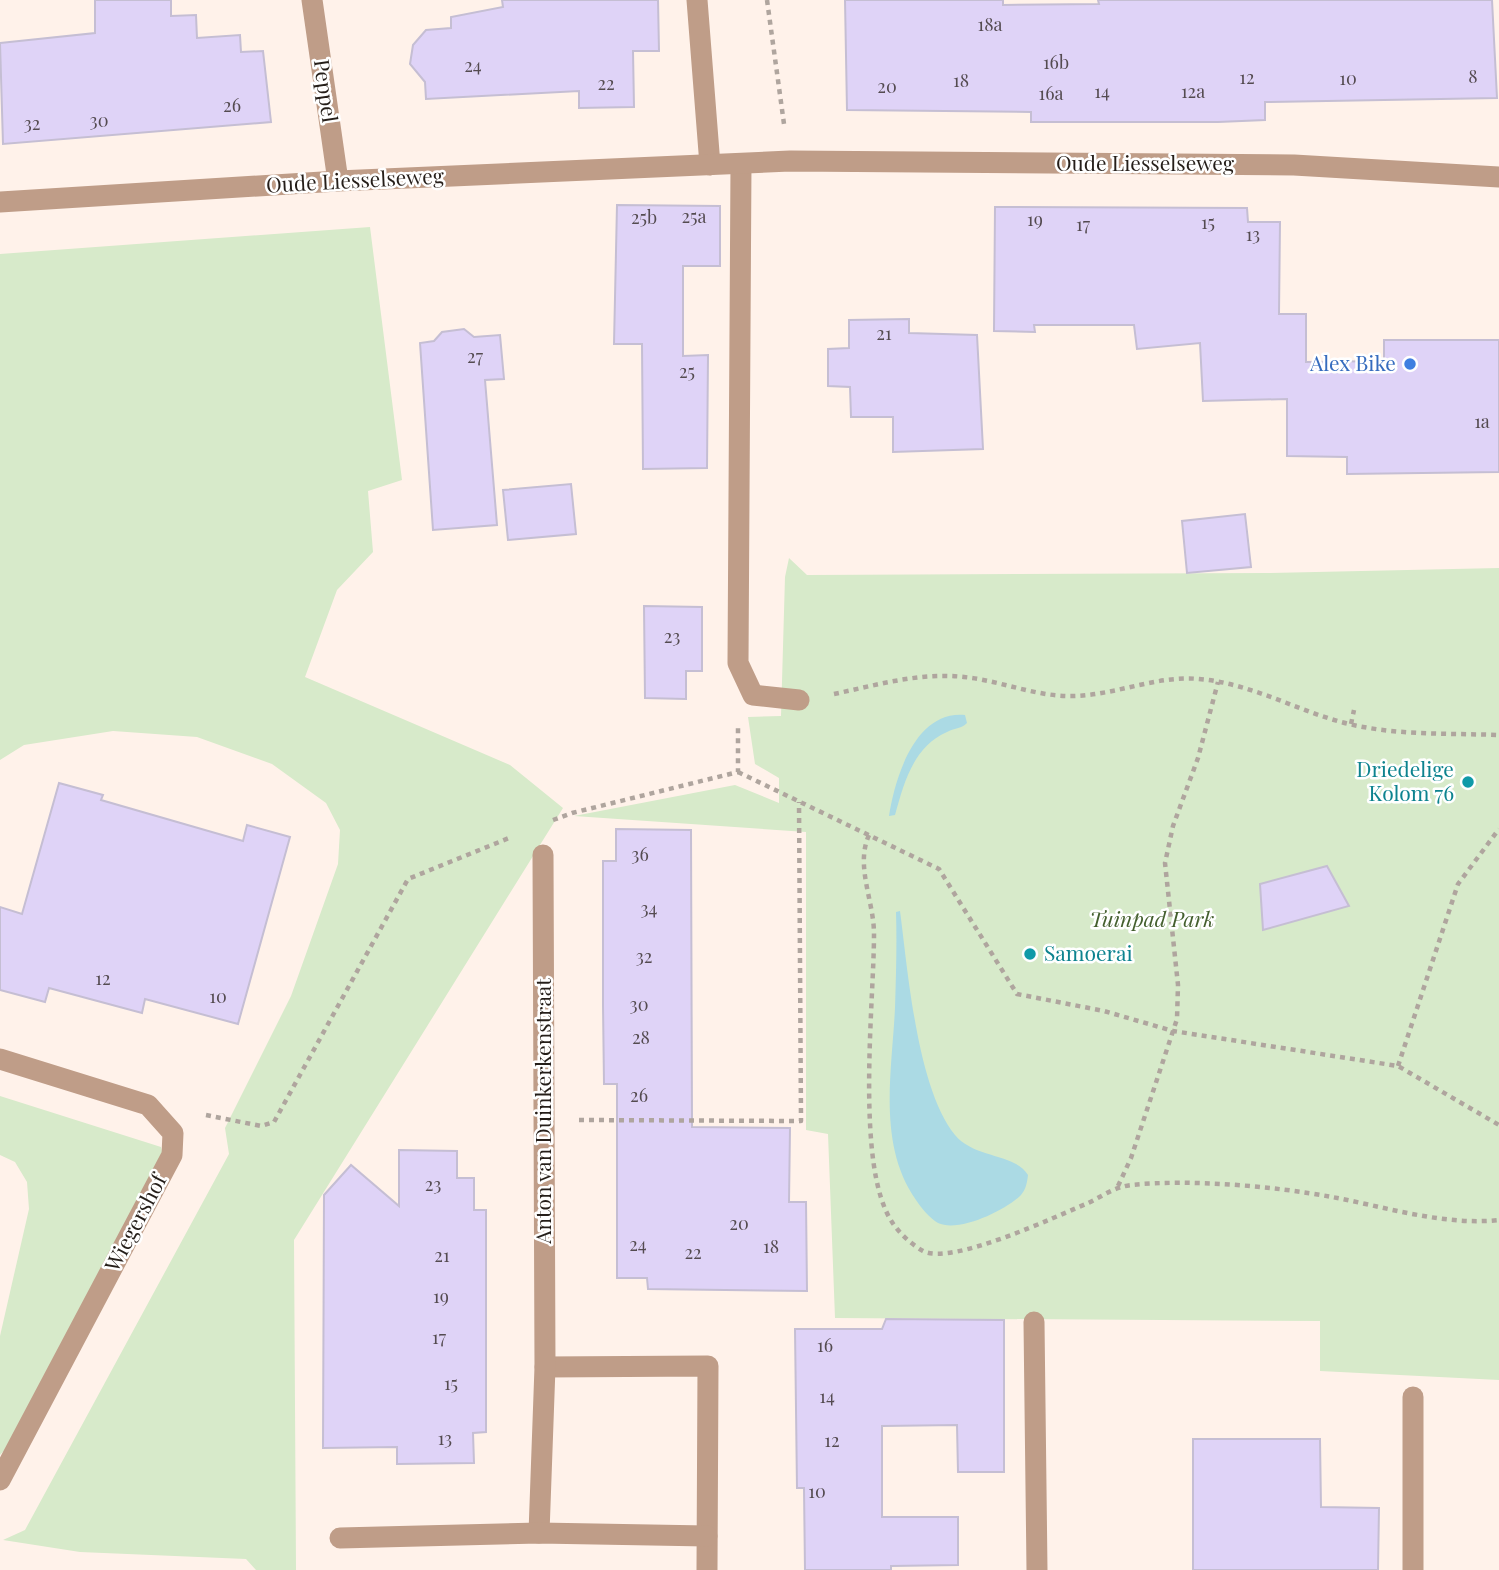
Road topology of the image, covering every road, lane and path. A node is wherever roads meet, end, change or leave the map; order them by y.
1 (312, 0) edge
2 (697, 0) edge
3 (767, 0) edge
4 (790, 161) junction
5 (741, 164) junction
6 (710, 165) junction
7 (1499, 177) edge
8 (338, 181) junction
9 (0, 202) edge
10 (738, 663) junction
11 (1218, 682) junction
12 (799, 700) joint
13 (1354, 710) dead end
14 (1351, 724) junction
15 (1499, 735) edge
16 (738, 772) junction
17 (799, 802) junction
18 (547, 823) dead end
19 (1499, 829) edge
20 (522, 833) dead end
21 (869, 835) junction
22 (543, 855) dead end
23 (1173, 1031) junction
24 (0, 1059) edge
25 (1398, 1066) junction
26 (159, 1117) junction
27 (544, 1120) junction
28 (1499, 1125) edge
29 (1118, 1186) junction
30 (1499, 1220) edge
31 (1034, 1322) dead end
32 (545, 1367) junction
33 (1413, 1397) dead end
34 (0, 1480) edge
35 (539, 1533) junction
36 (706, 1536) junction
37 (340, 1538) dead end
38 (707, 1570) edge
39 (1037, 1570) edge
40 (1413, 1570) edge

1 - 8 street, Peppel
2 - 6 street
3 - 4 path
4 - 5 street, Oude Liesselseweg
4 - 7 street, Oude Liesselseweg
5 - 6 street, Oude Liesselseweg
5 - 10 street
6 - 8 street, Oude Liesselseweg
8 - 9 street, Oude Liesselseweg
10 - 12 street
10 - 16 path
11 - 12 path
11 - 14 path
11 - 23 path
13 - 14 path
14 - 15 path
16 - 17 path
16 - 18 path
17 - 21 path
17 - 27 path
19 - 25 path
20 - 26 path
21 - 23 path
21 - 29 path
22 - 27 street, Anton van Duinkerkenstraat
23 - 25 path
23 - 29 path
24 - 26 street
25 - 28 path
26 - 34 street, Wiegershof
27 - 32 street, Anton van Duinkerkenstraat
29 - 30 path
31 - 39 street
32 - 35 street, Anton van Duinkerkenstraat
32 - 36 street
33 - 40 street
35 - 36 street
35 - 37 street
36 - 38 street

